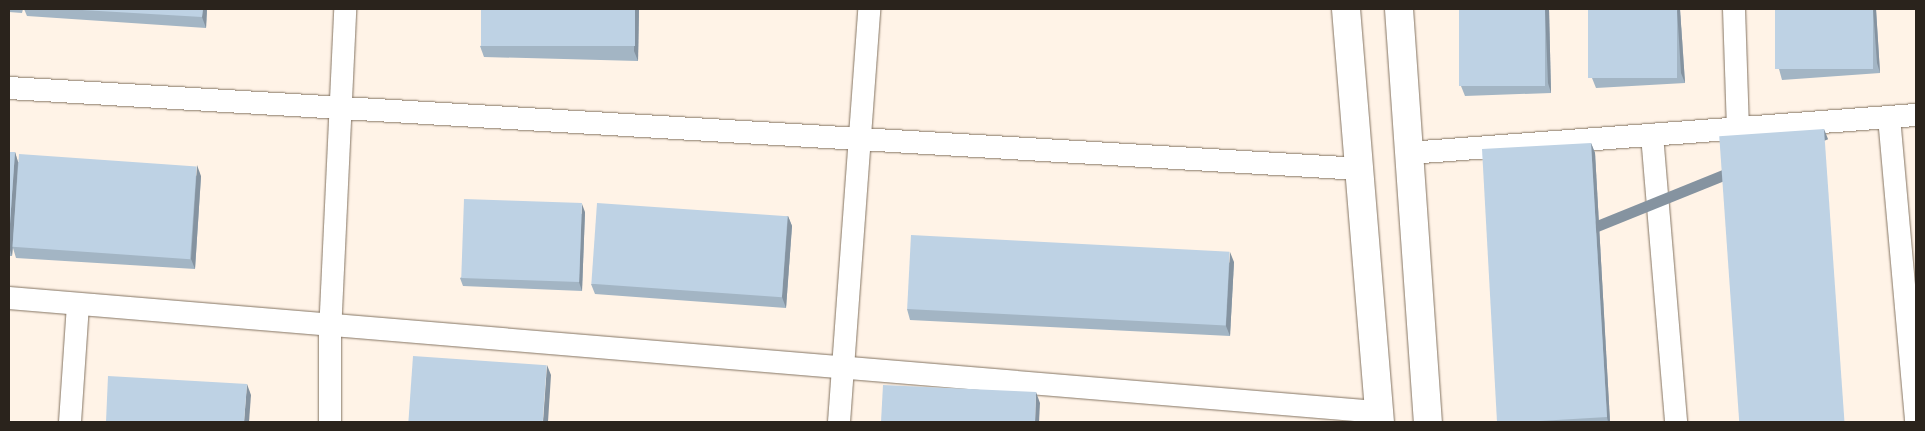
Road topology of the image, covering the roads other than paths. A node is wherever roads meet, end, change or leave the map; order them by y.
1 (345, 9) edge
2 (869, 9) edge
3 (1346, 9) edge
4 (1399, 9) edge
5 (1734, 9) edge
6 (9, 88) edge
7 (340, 109) junction
8 (1916, 115) edge
9 (1889, 117) junction
10 (1738, 128) junction
11 (1652, 135) junction
12 (856, 140) junction
13 (1409, 153) junction
14 (1359, 169) junction
15 (9, 298) edge
16 (78, 304) junction
17 (330, 325) junction
18 (843, 368) junction
19 (1379, 417) edge
20 (70, 422) edge
21 (330, 422) edge
22 (839, 422) edge
23 (1428, 422) edge
24 (1676, 422) edge
25 (1916, 422) edge

1 - 7 street
2 - 12 street
3 - 14 main road
4 - 13 main road
5 - 10 street
6 - 7 street
7 - 12 street
7 - 17 street
8 - 9 street
9 - 10 street
9 - 25 street
10 - 11 street
11 - 13 street
11 - 24 street
12 - 14 street
12 - 18 street
13 - 23 main road
14 - 19 main road
15 - 16 street
16 - 17 street
16 - 20 street
17 - 18 street
17 - 21 street
18 - 19 street
18 - 22 street

